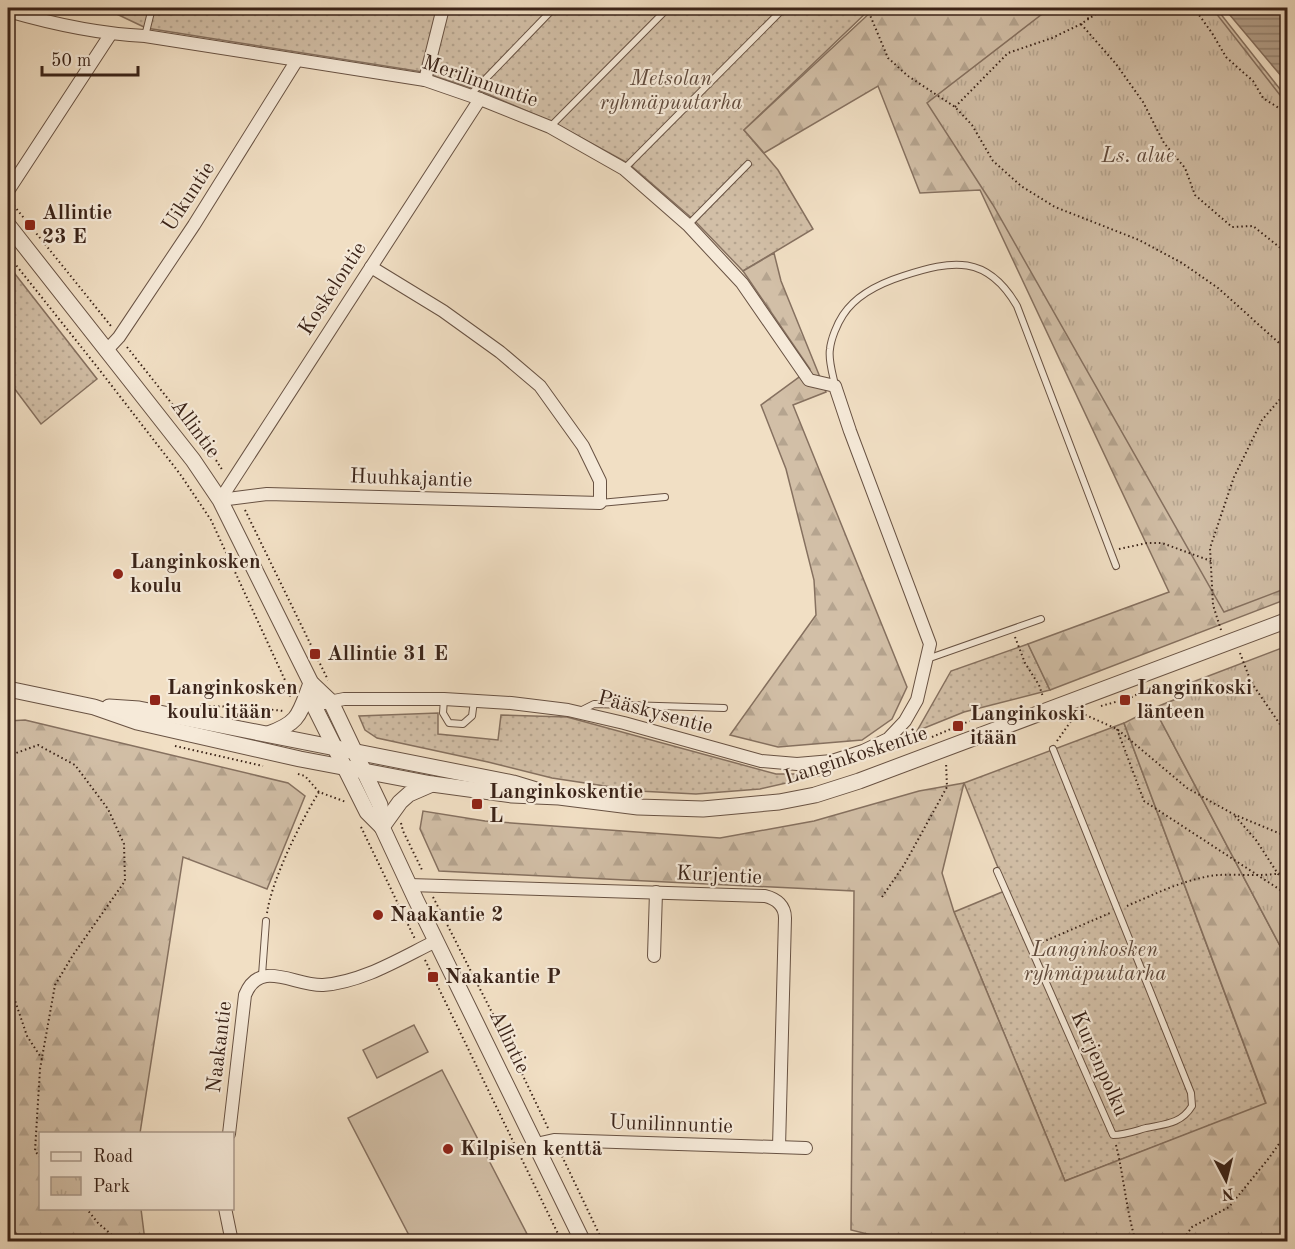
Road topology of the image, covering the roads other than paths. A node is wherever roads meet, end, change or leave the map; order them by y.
1 (43, 8) edge
2 (152, 8) edge
3 (441, 8) edge
4 (554, 8) edge
5 (668, 8) edge
6 (784, 8) edge
7 (8, 11) edge
8 (40, 20) junction
9 (110, 34) junction
10 (145, 36) junction
11 (297, 60) junction
12 (426, 80) junction
13 (475, 97) junction
14 (550, 127) junction
15 (748, 164) dead end
16 (624, 169) junction
17 (8, 191) edge
18 (8, 225) edge
19 (688, 225) junction
20 (371, 267) junction
21 (106, 351) junction
22 (835, 386) junction
23 (665, 497) dead end
24 (220, 500) junction
25 (600, 503) junction
26 (1116, 566) dead end
27 (1041, 620) dead end
28 (1287, 620) edge
29 (927, 659) junction
30 (311, 683) junction
31 (8, 689) edge
32 (444, 699) junction
33 (474, 701) junction
34 (331, 702) junction
35 (302, 706) junction
36 (94, 707) junction
37 (724, 708) dead end
38 (578, 712) junction
39 (266, 734) junction
40 (335, 748) junction
41 (1053, 748) road end
42 (355, 753) junction
43 (345, 768) junction
44 (364, 772) junction
45 (432, 784) junction
46 (559, 797) junction
47 (382, 827) junction
48 (997, 871) dead end
49 (409, 885) junction
50 (656, 892) junction
51 (266, 921) road end
52 (436, 941) junction
53 (654, 956) dead end
54 (262, 975) junction
55 (229, 1132) edge
56 (536, 1144) junction
57 (779, 1147) junction
58 (806, 1148) dead end
59 (225, 1210) edge
60 (232, 1242) edge
61 (583, 1242) edge

1 - 8 street
2 - 10 lane
3 - 12 street
4 - 13 lane
5 - 14 lane
6 - 16 lane
7 - 8 street, Merilinnuntie
8 - 9 street, Merilinnuntie
9 - 10 street, Merilinnuntie
9 - 17 street
10 - 11 street, Merilinnuntie
11 - 12 street, Merilinnuntie
11 - 21 street, Uikuntie
12 - 13 street, Merilinnuntie
13 - 14 street, Merilinnuntie
13 - 20 street, Koskelontie
14 - 16 street, Merilinnuntie
15 - 19 lane
16 - 19 street, Merilinnuntie
18 - 21 street, Allintie
19 - 22 street, Merilinnuntie
20 - 24 street, Koskelontie
20 - 25 street
21 - 24 street, Allintie
22 - 26 lane
22 - 29 street, Pääskysentie
23 - 25 lane, Huuhkajantie
24 - 25 street, Huuhkajantie
24 - 30 street, Allintie
27 - 29 lane
28 - 46 street, Langinkoskentie
29 - 38 street, Pääskysentie
30 - 34 street, Allintie
30 - 35 street
31 - 36 street, Langinkoskentie
32 - 33 street, Pääskysentie
32 - 33 lane
32 - 34 street, Pääskysentie
33 - 38 street, Pääskysentie
34 - 35 street, Pääskysentie
34 - 42 street, Allintie
35 - 39 street
35 - 40 street, Allintie
36 - 39 street, Langinkoskentie
36 - 43 street, Langinkoskentie
37 - 38 lane
39 - 40 street, Langinkoskentie
40 - 42 street, Langinkoskentie
40 - 43 street, Allintie
41 - 48 lane, Kurjenpolku
42 - 44 street, Allintie
42 - 46 street, Langinkoskentie
43 - 44 street, Langinkoskentie
43 - 47 street, Allintie
44 - 45 street, Langinkoskentie
44 - 47 street, Allintie
45 - 46 street, Langinkoskentie
45 - 47 street
47 - 49 street, Allintie
49 - 50 street, Kurjentie
49 - 52 street, Allintie
50 - 53 street
50 - 57 street, Kurjentie
51 - 54 lane
52 - 54 street
52 - 56 street, Allintie
54 - 55 street, Naakantie
56 - 57 street, Uunilinnuntie
56 - 61 street, Allintie
57 - 58 street, Uunilinnuntie
59 - 60 street

